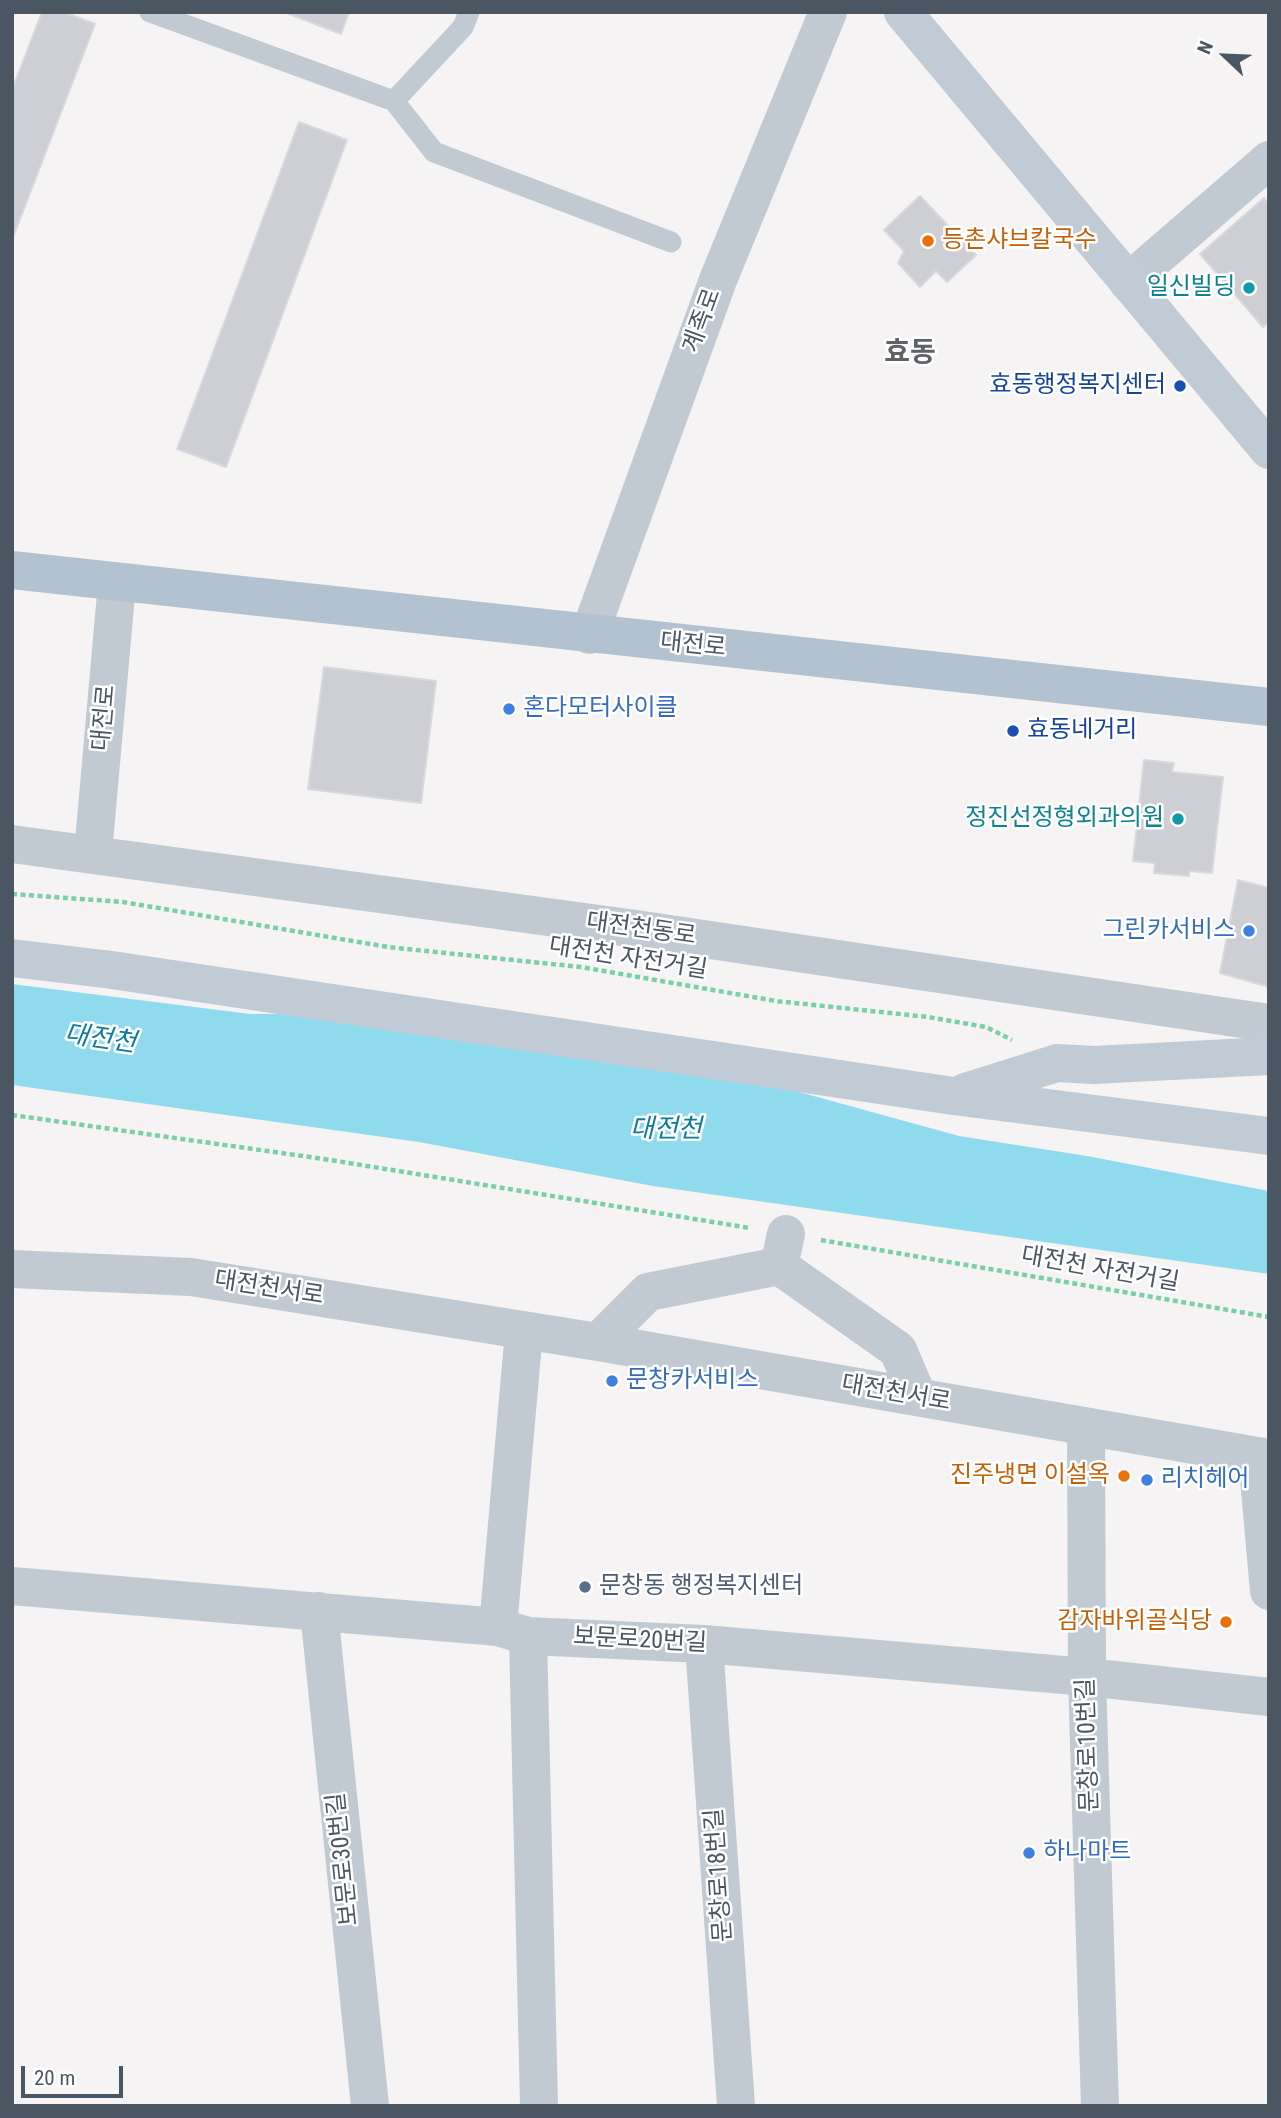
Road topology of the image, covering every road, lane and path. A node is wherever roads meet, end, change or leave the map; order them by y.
1 (150, 12) edge
2 (469, 12) edge
3 (828, 12) edge
4 (903, 12) edge
5 (394, 101) junction
6 (1269, 160) edge
7 (671, 242) dead end
8 (1128, 282) junction
9 (1269, 450) edge
10 (12, 570) edge
11 (117, 583) junction
12 (589, 635) junction
13 (1269, 707) edge
14 (12, 844) edge
15 (93, 853) junction
16 (12, 894) edge
17 (12, 958) edge
18 (1269, 1023) edge
19 (1269, 1056) edge
20 (1057, 1063) junction
21 (953, 1096) junction
22 (12, 1115) edge
23 (1269, 1136) edge
24 (783, 1250) junction
25 (12, 1269) edge
26 (1269, 1317) edge
27 (524, 1331) junction
28 (598, 1342) junction
29 (918, 1397) junction
30 (1086, 1427) junction
31 (1263, 1457) edge
32 (12, 1586) edge
33 (1269, 1591) edge
34 (319, 1611) junction
35 (513, 1632) junction
36 (704, 1644) junction
37 (1087, 1677) junction
38 (1269, 1697) edge
39 (370, 2106) edge
40 (539, 2106) edge
41 (736, 2106) edge
42 (1100, 2106) edge

1 - 5 lane
2 - 5 lane
3 - 12 street, 계족로
4 - 8 main road
5 - 7 lane
6 - 8 street
8 - 9 main road
10 - 11 main road, 대전로
11 - 12 main road, 대전로
11 - 15 street, 대전로
12 - 13 main road, 대전로
14 - 15 street, 대전천동로
15 - 18 street, 대전천동로
16 - 20 path, 대전천 자전거길
17 - 21 main road
19 - 20 main road
20 - 21 main road
21 - 23 main road
22 - 24 path, 대전천 자전거길
24 - 26 path, 대전천 자전거길
24 - 28 street
24 - 29 street
25 - 27 street, 대전천서로
27 - 28 street, 대전천서로
27 - 35 street
28 - 29 street, 대전천서로
29 - 30 street, 대전천서로
30 - 31 street, 대전천서로
30 - 37 street, 문창로10번길
31 - 33 street
32 - 34 street, 보문로20번길
34 - 35 street, 보문로20번길
34 - 39 street, 보문로30번길
35 - 36 street, 보문로20번길
35 - 40 street
36 - 37 street, 보문로20번길
36 - 41 street, 문창로18번길
37 - 38 street, 보문로20번길
37 - 42 street, 문창로10번길

